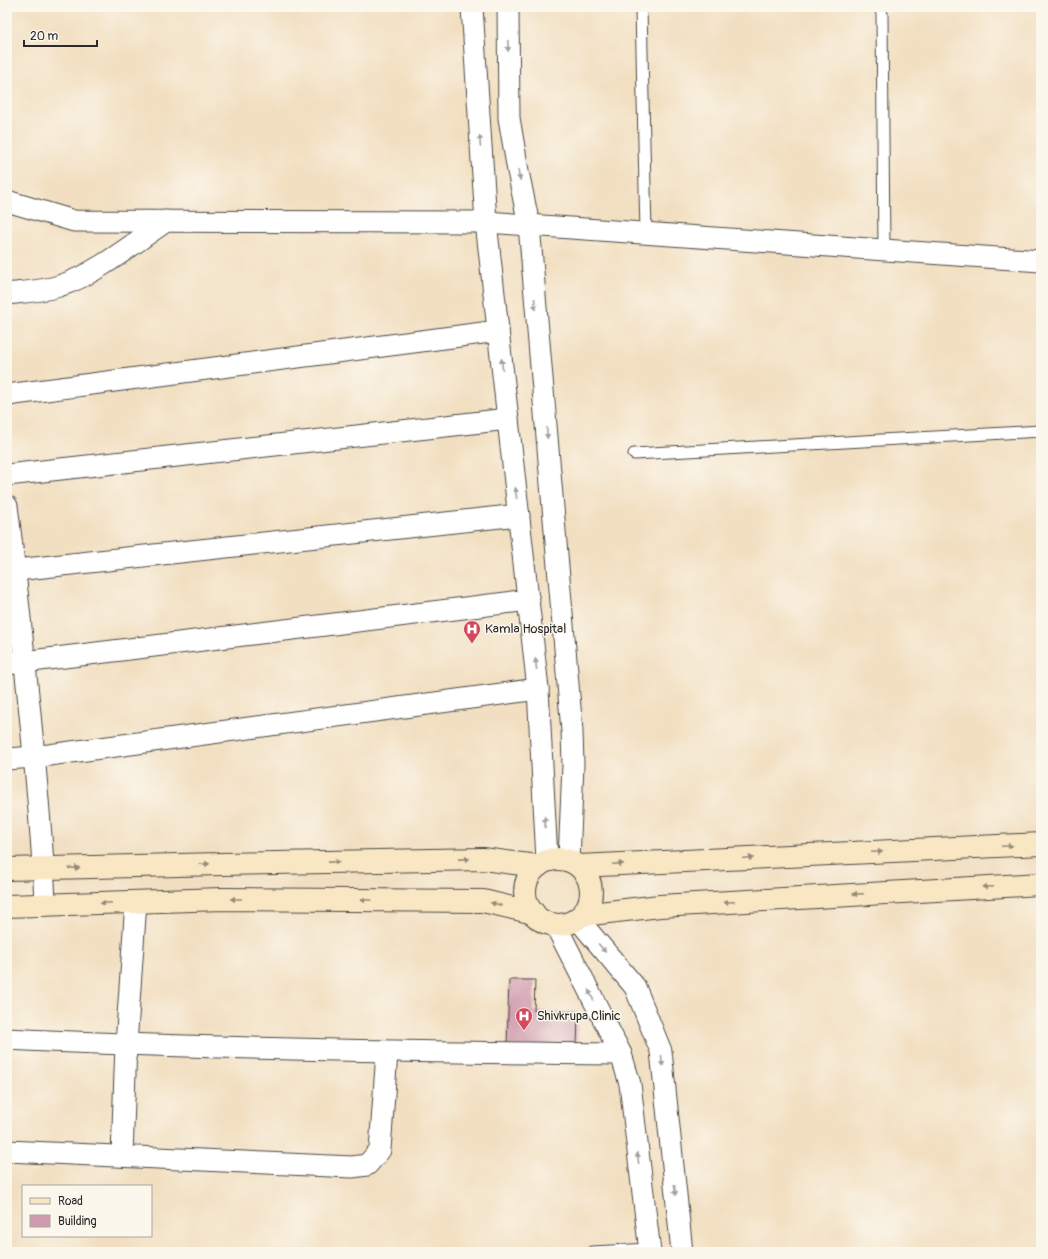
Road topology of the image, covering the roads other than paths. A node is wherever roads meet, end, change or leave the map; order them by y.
1 (472, 7) edge
2 (508, 7) edge
3 (641, 7) edge
4 (880, 7) edge
5 (7, 201) edge
6 (166, 221) junction
7 (486, 222) junction
8 (529, 225) junction
9 (646, 234) junction
10 (884, 250) junction
11 (1041, 261) edge
12 (7, 294) edge
13 (498, 331) junction
14 (7, 395) edge
15 (508, 419) junction
16 (1041, 431) edge
17 (634, 454) dead end
18 (7, 475) edge
19 (7, 506) edge
20 (519, 515) junction
21 (11, 570) edge
22 (528, 600) junction
23 (16, 662) edge
24 (538, 688) junction
25 (34, 757) junction
26 (7, 759) edge
27 (1041, 844) edge
28 (543, 863) junction
29 (574, 863) junction
30 (44, 868) junction
31 (7, 870) edge
32 (1041, 884) edge
33 (136, 902) junction
34 (45, 905) junction
35 (7, 906) edge
36 (534, 914) junction
37 (580, 917) junction
38 (555, 924) junction
39 (7, 1039) edge
40 (126, 1045) junction
41 (387, 1052) junction
42 (621, 1054) junction
43 (7, 1151) edge
44 (122, 1156) junction
45 (650, 1250) edge
46 (592, 1252) edge
47 (682, 1252) edge

7 -> 1 street
2 -> 8 street
3 - 9 lane
4 - 10 lane
5 - 6 street
6 - 7 street
6 - 12 street
7 - 8 street
7 - 13 street
8 - 9 street
8 -> 29 street
9 - 10 street
10 - 11 street
13 - 14 street
15 -> 13 street
15 - 18 street
20 -> 15 street
16 - 17 lane
19 - 21 street
20 - 21 street
20 - 22 street
21 - 23 street
22 - 23 street
24 -> 22 street
23 - 25 street
24 - 25 street
28 -> 24 street
25 - 26 street
25 - 30 street
29 -> 27 main road
28 - 29 main road
30 -> 28 main road
28 - 36 main road
29 - 37 main road
30 - 31 main road
30 - 34 street
32 -> 37 main road
33 -> 34 main road
36 -> 33 main road
33 - 40 street
34 - 35 main road
36 - 38 main road
37 - 38 main road
37 -> 47 street
42 -> 38 street
39 - 40 street
40 - 41 street
40 - 44 street
41 - 42 street
41 - 44 street
45 -> 42 street
43 - 44 street
45 - 46 lane

